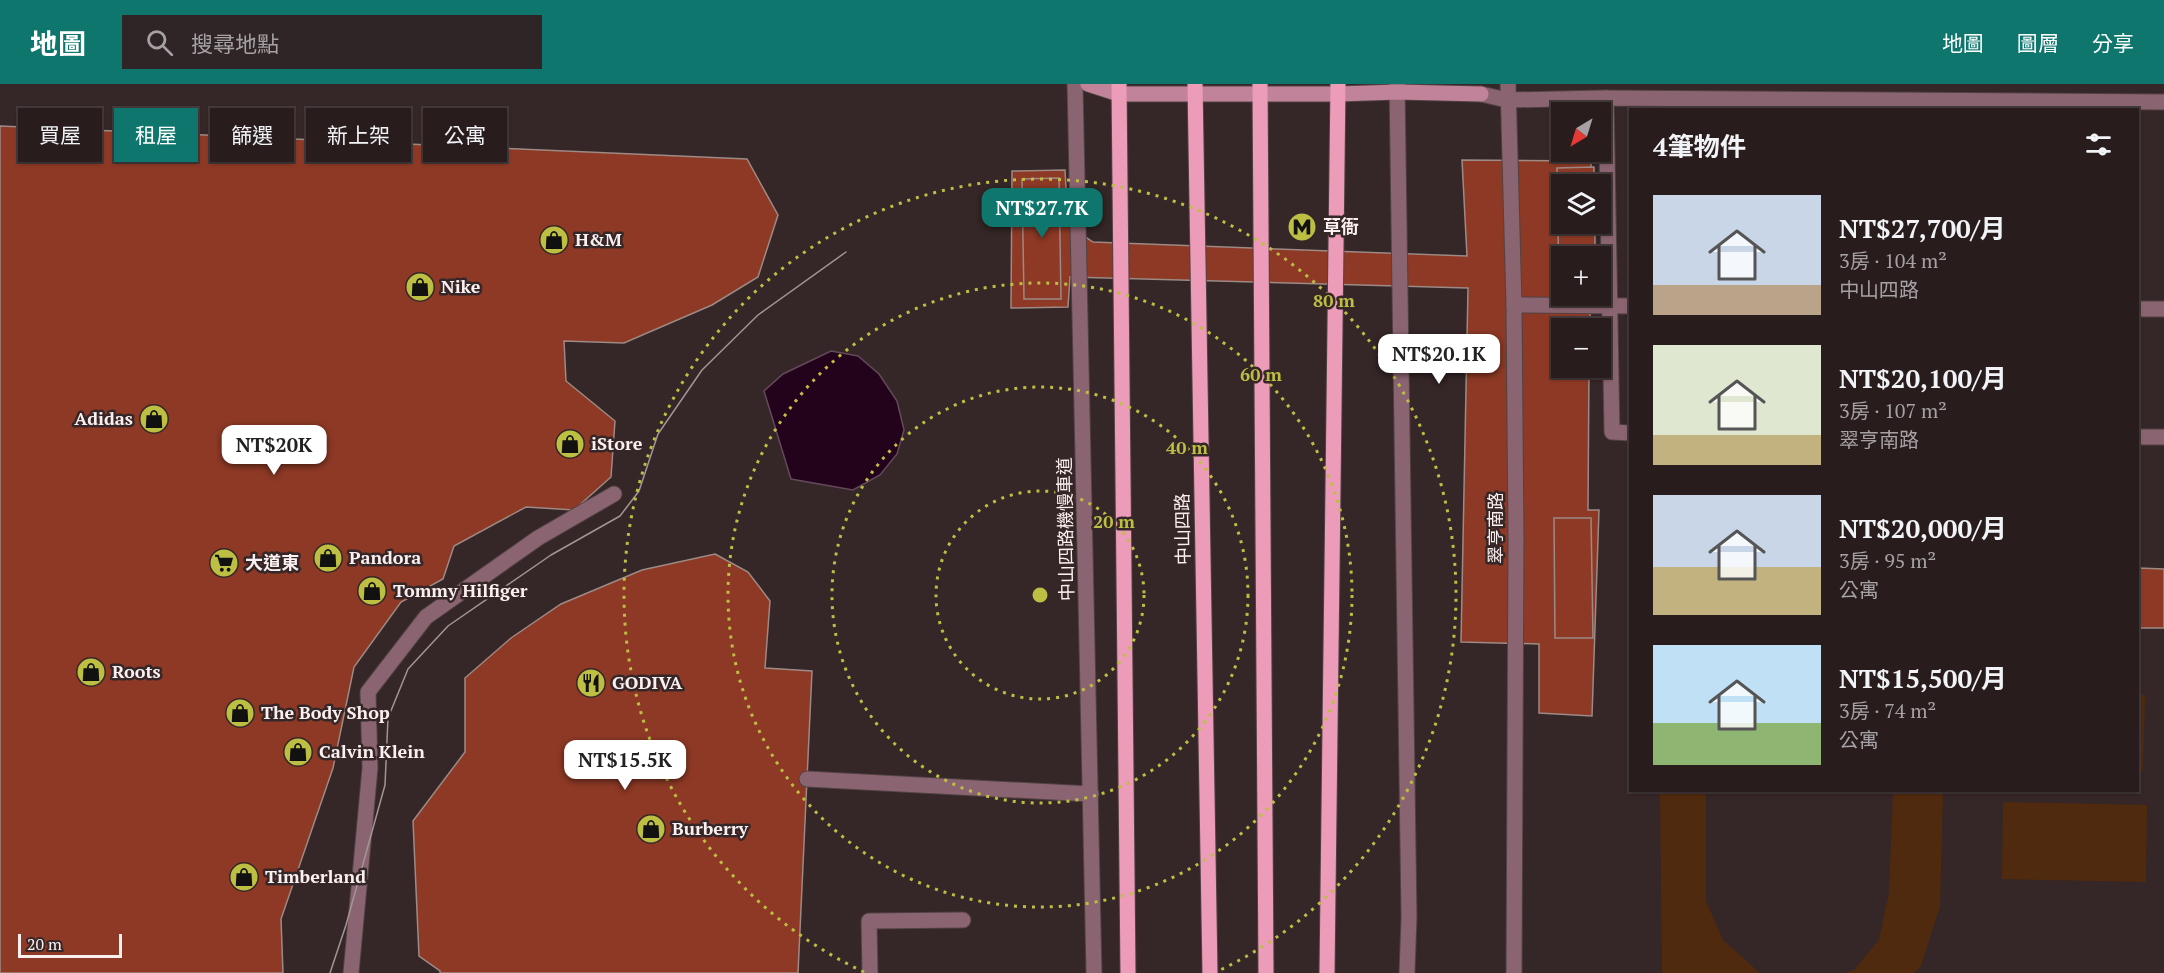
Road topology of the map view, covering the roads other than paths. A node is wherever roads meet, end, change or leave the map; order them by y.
1 (1075, 84) edge
2 (1089, 84) edge
3 (1398, 88) edge
4 (1119, 89) edge
5 (1195, 89) edge
6 (1260, 89) edge
7 (1338, 89) edge
8 (1477, 89) edge
9 (1508, 92) edge
10 (1606, 98) junction
11 (2164, 102) edge
12 (1828, 105) edge
13 (2094, 105) edge
14 (1608, 246) edge
15 (1514, 305) junction
16 (1551, 305) edge
17 (1609, 306) edge
18 (1611, 306) edge
19 (1629, 306) edge
20 (2139, 309) edge
21 (2164, 309) edge
22 (1629, 433) edge
23 (2139, 437) edge
24 (2164, 437) edge
25 (614, 494) dead end
26 (807, 779) dead end
27 (1091, 794) junction
28 (963, 920) dead end
29 (351, 973) edge
30 (870, 973) edge
31 (1094, 973) edge
32 (1128, 973) edge
33 (1210, 973) edge
34 (1266, 973) edge
35 (1327, 973) edge
36 (1407, 973) edge
37 (1514, 973) edge

1 - 27 street, 中山四路機慢車道
2 - 4 street
3 - 7 street
3 - 8 street
3 - 36 street
4 - 5 street
4 - 32 main road
5 - 6 street
5 - 33 main road, 中山四路
6 - 7 street
6 - 34 main road
7 - 35 main road
8 - 9 street
9 - 10 street
9 - 15 street, 翠亨南路
10 - 12 street
10 - 14 street
11 - 13 street
12 - 13 street
15 - 16 street
15 - 37 street, 翠亨南路
17 - 22 street
18 - 19 street
20 - 21 street
23 - 24 street
25 - 29 street
26 - 27 street
27 - 31 street, 中山四路機慢車道
28 - 30 street

